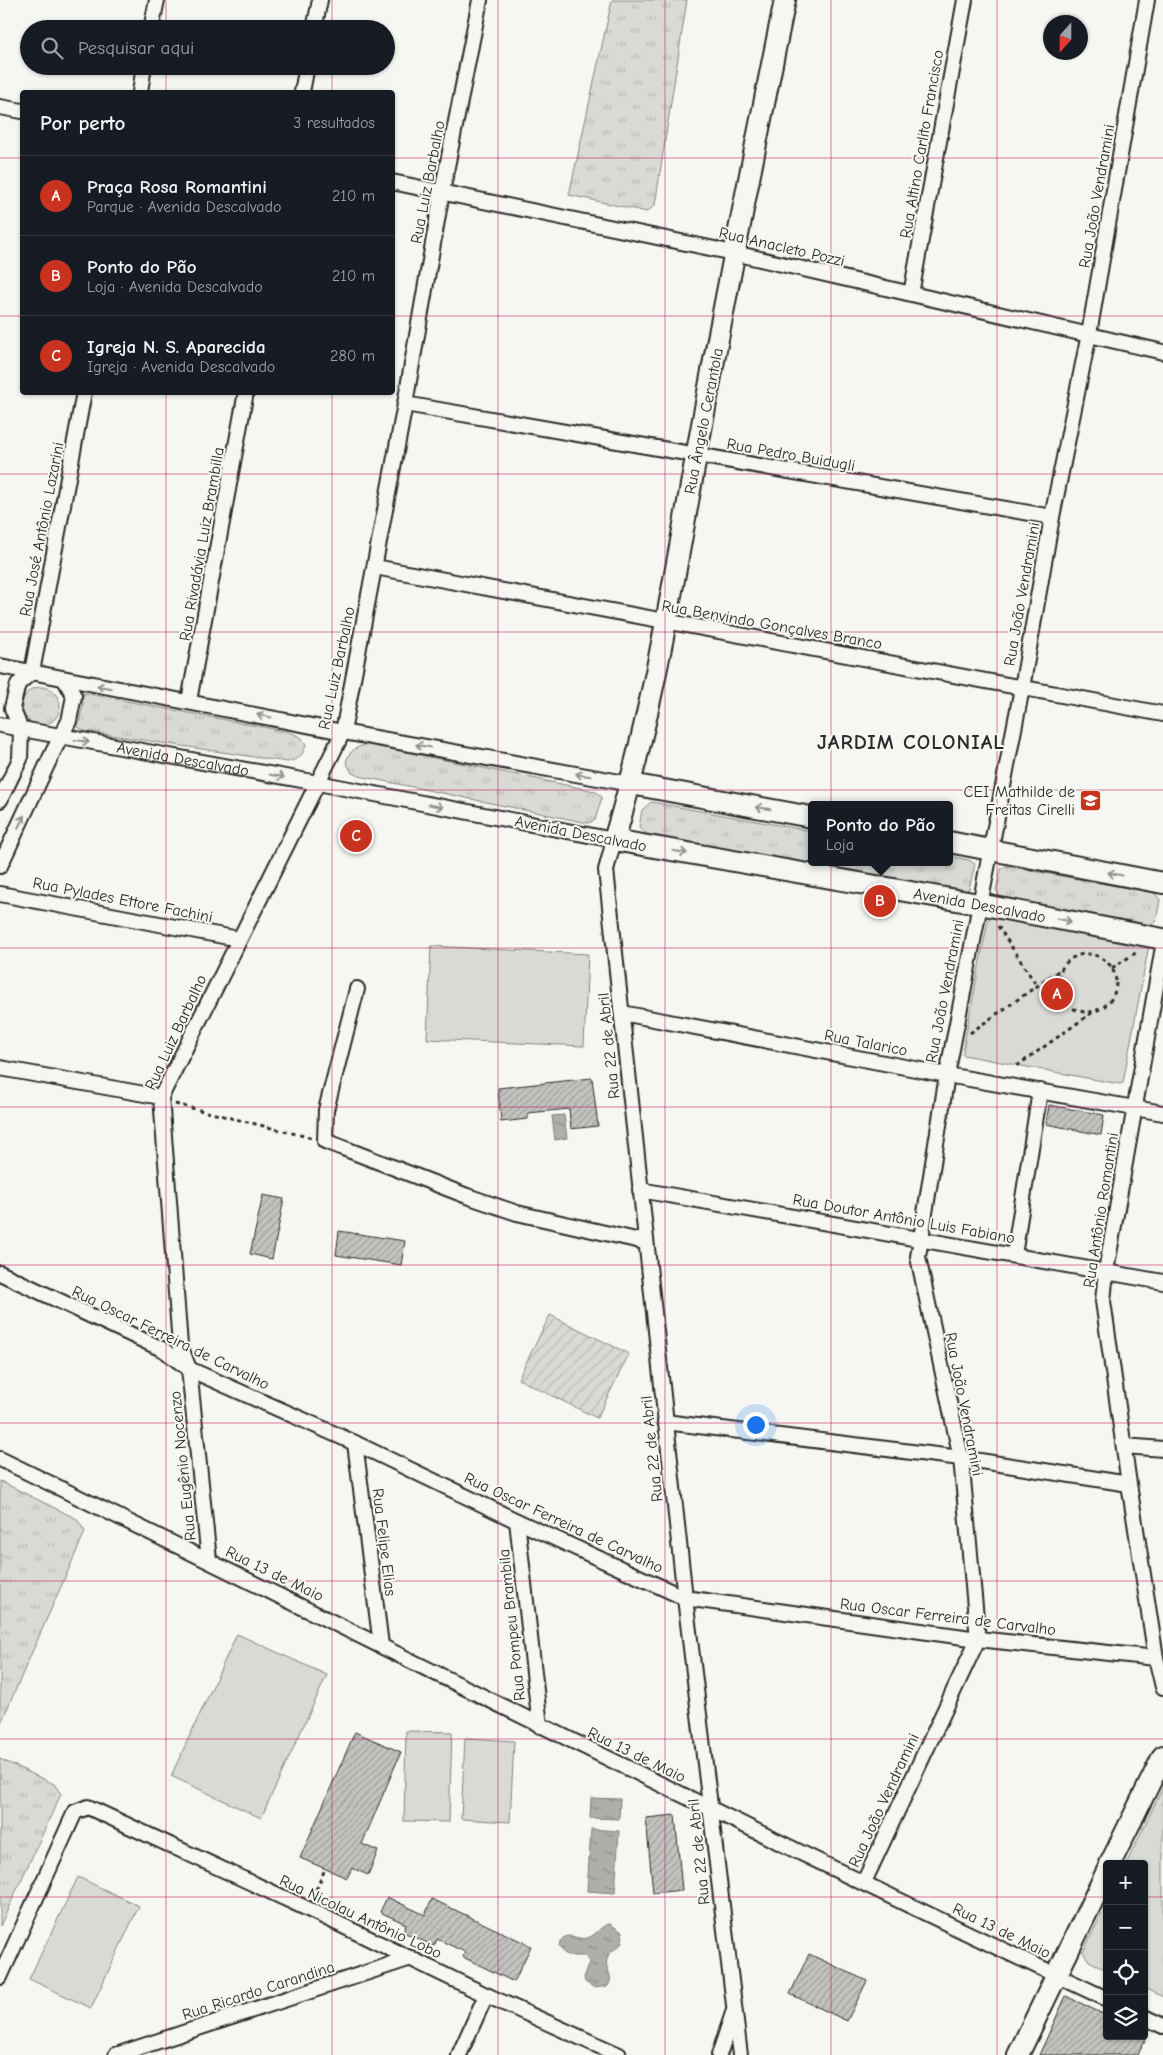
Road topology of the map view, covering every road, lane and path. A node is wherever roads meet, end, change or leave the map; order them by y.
1 (156, 0) edge
2 (320, 0) edge
3 (480, 0) edge
4 (785, 0) edge
5 (965, 0) edge
6 (1147, 0) edge
7 (153, 20) edge
8 (316, 20) edge
9 (143, 75) edge
10 (305, 75) edge
11 (140, 90) edge
12 (302, 90) edge
13 (0, 107) edge
14 (20, 111) edge
15 (395, 183) edge
16 (442, 192) junction
17 (734, 253) junction
18 (911, 294) junction
19 (1089, 334) junction
20 (1163, 352) edge
21 (83, 395) edge
22 (245, 395) edge
23 (405, 404) junction
24 (696, 455) junction
25 (1052, 517) junction
26 (375, 568) junction
27 (666, 623) junction
28 (0, 666) edge
29 (32, 672) junction
30 (65, 680) junction
31 (1022, 688) junction
32 (189, 701) junction
33 (1163, 714) edge
34 (0, 726) edge
35 (21, 730) junction
36 (343, 732) junction
37 (60, 737) junction
38 (318, 783) junction
39 (631, 784) junction
40 (0, 800) edge
41 (808, 816) edge
42 (614, 840) junction
43 (953, 843) edge
44 (990, 850) junction
45 (0, 866) edge
46 (1163, 883) edge
47 (0, 894) edge
48 (979, 904) junction
49 (997, 924) dead end
50 (239, 939) junction
51 (1163, 939) edge
52 (1163, 947) edge
53 (1141, 950) dead end
54 (1112, 968) junction
55 (1061, 969) junction
56 (1037, 986) junction
57 (357, 989) dead end
58 (1094, 1012) junction
59 (622, 1013) junction
60 (965, 1037) dead end
61 (1016, 1066) dead end
62 (0, 1068) edge
63 (946, 1075) junction
64 (1040, 1091) junction
65 (161, 1097) junction
66 (1135, 1108) junction
67 (1163, 1113) edge
68 (325, 1142) junction
69 (640, 1190) junction
70 (921, 1239) junction
71 (645, 1242) junction
72 (1014, 1255) junction
73 (1106, 1272) junction
74 (0, 1273) edge
75 (1163, 1282) edge
76 (189, 1369) junction
77 (665, 1422) junction
78 (355, 1443) junction
79 (1124, 1446) junction
80 (1163, 1449) edge
81 (961, 1458) junction
82 (0, 1459) edge
83 (1129, 1484) junction
84 (517, 1521) junction
85 (209, 1560) junction
86 (685, 1598) junction
87 (978, 1639) junction
88 (381, 1645) junction
89 (1156, 1658) junction
90 (1163, 1687) edge
91 (540, 1726) junction
92 (1163, 1756) edge
93 (711, 1810) junction
94 (1112, 1860) edge
95 (325, 1869) dead end
96 (1103, 1879) edge
97 (864, 1882) junction
98 (308, 1909) junction
99 (411, 1958) junction
100 (1056, 1975) junction
101 (0, 1977) edge
102 (486, 1995) junction
103 (1103, 1997) edge
104 (734, 2010) junction
105 (1148, 2019) edge
106 (1163, 2026) edge
107 (116, 2055) edge
108 (459, 2055) edge
109 (619, 2055) edge
110 (719, 2055) edge
111 (740, 2055) edge
112 (1018, 2055) edge

1 - 7 street
2 - 8 street
3 - 16 street, Rua Luiz Barbalho
4 - 17 street, Rua Ângelo Cerantola
5 - 18 street, Rua Altino Carlito Francisco
6 - 19 street, Rua João Vendramini
9 - 11 street
10 - 12 street
13 - 14 street
15 - 16 street, Rua Anacleto Pozzi
16 - 17 street, Rua Anacleto Pozzi
16 - 23 street, Rua Luiz Barbalho
17 - 18 street, Rua Anacleto Pozzi
17 - 24 street, Rua Ângelo Cerantola
18 - 19 street, Rua Anacleto Pozzi
19 - 20 street, Rua Anacleto Pozzi
19 - 25 street, Rua João Vendramini
21 - 29 street, Rua José Antônio Lazarini
22 - 32 street, Rua Rivadávia Luiz Brambilla
23 - 24 street, Rua Pedro Buidugli
23 - 26 street, Rua Luiz Barbalho
24 - 25 street, Rua Pedro Buidugli
24 - 27 street, Rua Ângelo Cerantola
25 - 31 street, Rua João Vendramini
26 - 27 street, Rua Benvindo Gonçalves Branco
26 - 36 street, Rua Luiz Barbalho
27 - 31 street, Rua Benvindo Gonçalves Branco
27 - 39 street, Rua Ângelo Cerantola
28 - 29 street
29 - 30 street
29 - 35 street
32 -> 30 street
30 - 37 street
31 - 33 street, Rua Benvindo Gonçalves Branco
31 - 44 street, Rua João Vendramini
36 -> 32 street
34 - 35 street, Avenida Descalvado
35 - 37 street, Avenida Descalvado
35 - 40 street
36 - 38 street, Rua Luiz Barbalho
39 -> 36 street
37 -> 38 street, Avenida Descalvado
45 -> 37 street
38 -> 42 street, Avenida Descalvado
38 - 50 street, Rua Luiz Barbalho
41 -> 39 street
39 - 42 street, Rua Ângelo Cerantola
42 -> 48 street, Avenida Descalvado
42 - 59 street, Rua 22 de Abril
43 - 44 street
46 -> 44 street
44 - 48 street, Rua João Vendramini
47 - 50 street, Rua Pylades Ettore Fachini
48 -> 51 street, Avenida Descalvado
48 - 63 street, Rua João Vendramini
49 - 56 path
50 - 65 street, Rua Luiz Barbalho
52 - 66 street, Rua Antônio Romantini
53 - 54 path
54 - 55 path
54 - 58 path
55 - 56 path
55 - 58 path
56 - 60 path
57 - 68 street
58 - 61 path
59 - 63 street, Rua Talarico
59 - 69 street, Rua 22 de Abril
62 - 65 street
63 - 64 street, Rua Talarico
63 - 70 street, Rua João Vendramini
64 - 66 street, Rua Talarico
64 - 72 street
65 - 68 path
65 - 76 street, Rua Luiz Barbalho
66 - 67 street, Rua Talarico
66 - 73 street, Rua Antônio Romantini
68 - 71 street
69 - 70 street, Rua Doutor Antônio Luis Fabiano
69 - 71 street, Rua 22 de Abril
70 - 72 street, Rua Doutor Antônio Luis Fabiano
70 - 81 street, Rua João Vendramini
71 - 77 street, Rua 22 de Abril
72 - 73 street, Rua Doutor Antônio Luis Fabiano
73 - 75 street, Rua Doutor Antônio Luis Fabiano
73 - 79 street, Rua Antônio Romantini
74 - 76 street, Rua Oscar Ferreira de Carvalho
76 - 78 street, Rua Oscar Ferreira de Carvalho
76 - 85 street, Rua Eugênio Nocenzo
77 - 81 street
77 - 86 street, Rua 22 de Abril
78 - 84 street, Rua Oscar Ferreira de Carvalho
78 - 88 street, Rua Felipe Elias
79 - 80 street
79 - 83 street, Rua Antônio Romantini
81 - 83 street
81 - 87 street, Rua João Vendramini
82 - 85 street, Rua 13 de Maio
83 - 89 street, Rua Antônio Romantini
84 - 86 street, Rua Oscar Ferreira de Carvalho
84 - 91 street, Rua Pompeu Brambila
85 - 88 street, Rua 13 de Maio
86 - 87 street, Rua Oscar Ferreira de Carvalho
86 - 93 street, Rua 22 de Abril
87 - 89 street, Rua Oscar Ferreira de Carvalho
87 - 97 street, Rua João Vendramini
88 - 91 street, Rua 13 de Maio
89 - 90 street, Rua Antônio Romantini
91 - 93 street, Rua 13 de Maio
92 - 94 street
93 - 97 street, Rua 13 de Maio
93 - 104 street, Rua 22 de Abril
95 - 98 path
96 - 100 street
97 - 100 street, Rua 13 de Maio
98 - 99 street, Rua Nicolau Antônio Lobo
98 - 101 street, Rua Nicolau Antônio Lobo
99 - 102 street, Rua Nicolau Antônio Lobo
99 - 107 street, Rua Ricardo Carandina
100 - 103 street, Rua 13 de Maio
100 - 112 street
102 - 108 street
102 - 109 street, Rua Nicolau Antônio Lobo
104 - 110 street
104 - 111 street, Rua 22 de Abril
105 - 106 street

